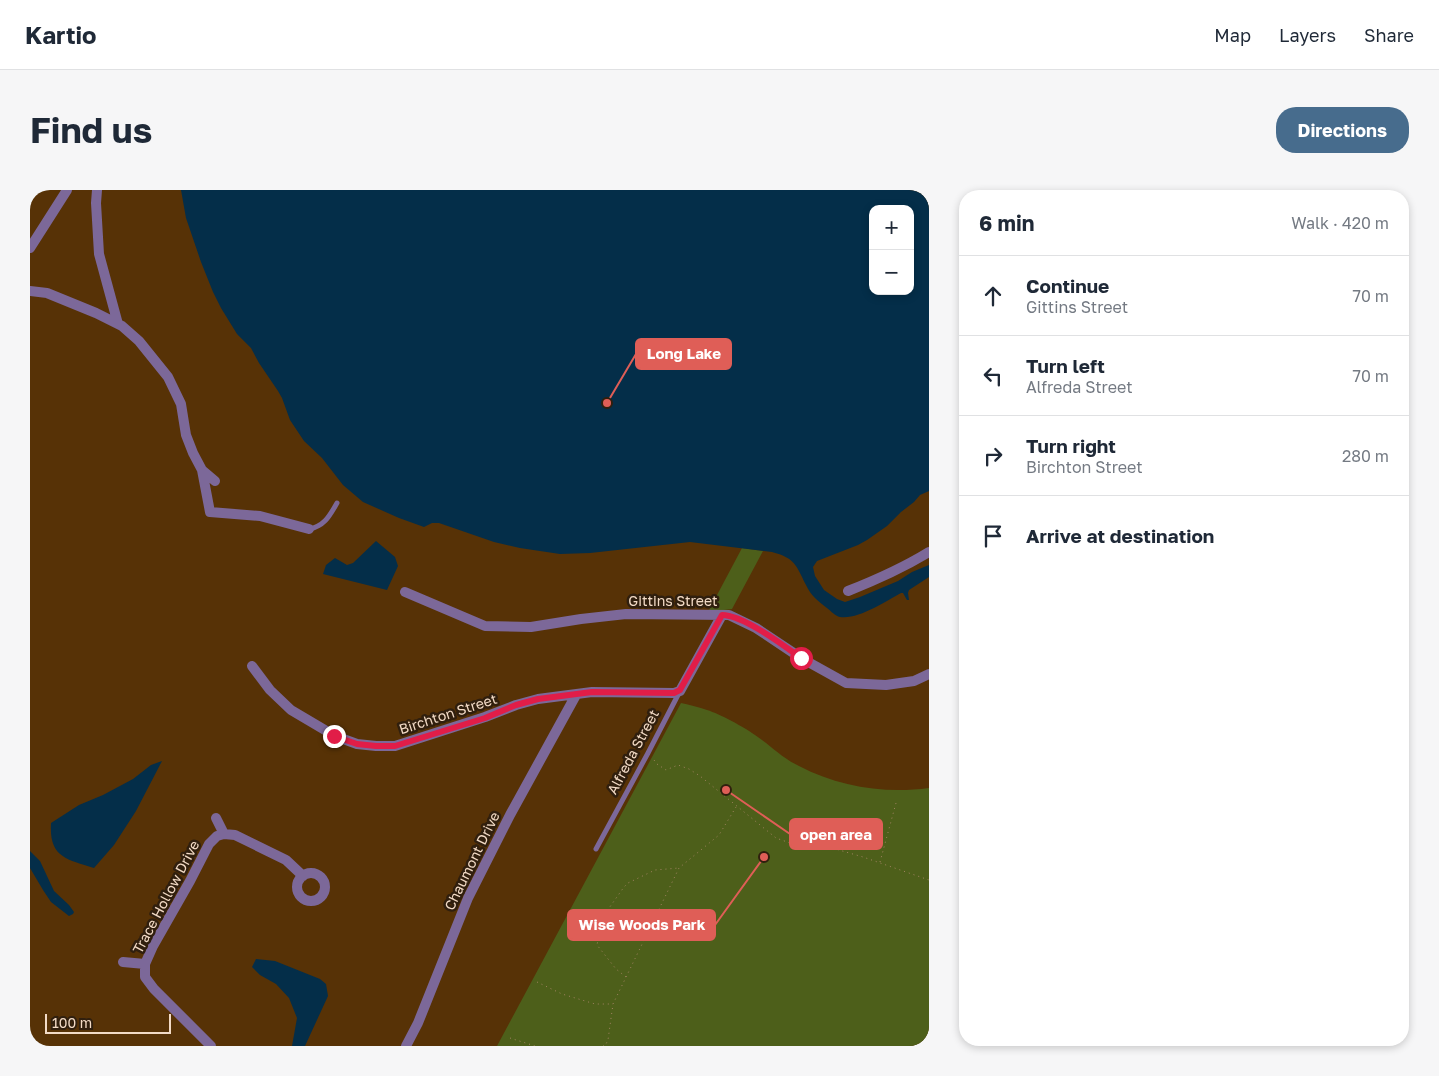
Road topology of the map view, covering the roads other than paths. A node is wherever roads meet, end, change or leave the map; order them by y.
1 (67, 190) edge
2 (97, 190) edge
3 (30, 248) edge
4 (30, 291) edge
5 (118, 324) junction
6 (202, 470) junction
7 (215, 481) dead end
8 (337, 503) dead end
9 (309, 529) joint
10 (929, 552) edge
11 (848, 591) dead end
12 (405, 592) dead end
13 (722, 615) junction
14 (252, 666) dead end
15 (929, 674) edge
16 (680, 690) junction
17 (576, 695) junction
18 (216, 818) dead end
19 (224, 834) junction
20 (596, 849) dead end
21 (303, 876) dead end
22 (123, 962) dead end
23 (145, 964) junction
24 (211, 1046) edge
25 (406, 1046) edge

1 - 3 street
2 - 5 street
4 - 5 street
5 - 6 street
6 - 7 street
6 - 9 street
8 - 9 lane
10 - 11 street
12 - 13 street, Gittins Street
13 - 15 street, Gittins Street
13 - 16 street, Alfreda Street
14 - 17 street, Birchton Street
16 - 17 street, Birchton Street
16 - 20 lane, Alfreda Street
17 - 25 street, Chaumont Drive
18 - 19 street
19 - 21 street
19 - 23 street, Trace Hollow Drive
22 - 23 street
23 - 24 street, Trace Hollow Drive

